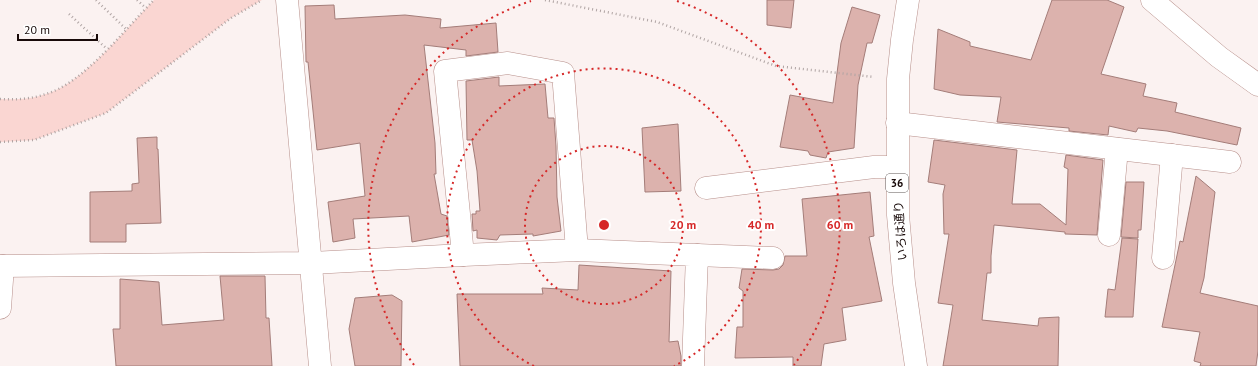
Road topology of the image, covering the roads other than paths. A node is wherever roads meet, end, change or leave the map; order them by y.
1 (287, 0) edge
2 (908, 0) edge
3 (1152, 0) edge
4 (1258, 85) edge
5 (897, 122) junction
6 (1117, 149) junction
7 (1172, 156) junction
8 (1230, 162) dead end
9 (897, 167) junction
10 (706, 188) dead end
11 (1109, 235) dead end
12 (577, 250) junction
13 (463, 254) junction
14 (697, 255) junction
15 (773, 258) dead end
16 (1163, 258) dead end
17 (312, 263) junction
18 (2, 266) edge
19 (0, 308) edge
20 (320, 366) edge
21 (693, 366) edge
22 (916, 366) edge

1 - 17 street
2 - 5 street, いろは通り / 36
3 - 4 street
5 - 6 street
5 - 9 street, いろは通り / 36
6 - 7 street
6 - 11 street
7 - 8 street
7 - 16 street
9 - 10 street
9 - 22 street, いろは通り / 36
12 - 13 street
12 - 13 street
12 - 14 street
13 - 17 street
14 - 15 street
14 - 21 street
17 - 18 street
17 - 20 street
18 - 19 street

